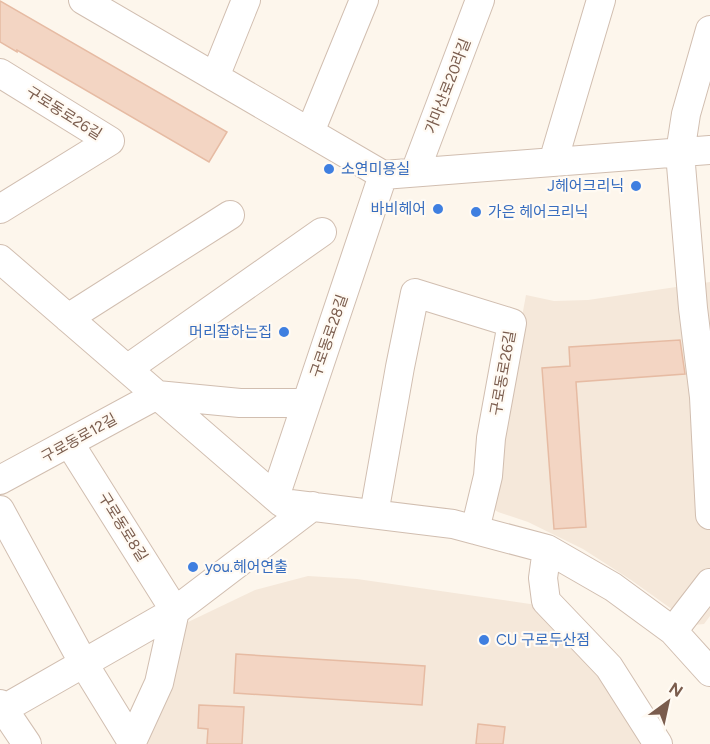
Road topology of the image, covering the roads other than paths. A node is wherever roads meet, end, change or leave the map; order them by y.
1 (83, 0) edge
2 (246, 0) edge
3 (364, 0) edge
4 (480, 0) edge
5 (601, 0) edge
6 (115, 8) edge
7 (710, 30) edge
8 (0, 73) edge
9 (215, 77) junction
10 (310, 132) junction
11 (710, 150) edge
12 (680, 153) junction
13 (553, 162) junction
14 (415, 172) junction
15 (383, 175) junction
16 (0, 209) edge
17 (230, 215) dead end
18 (322, 232) dead end
19 (0, 259) edge
20 (68, 318) junction
21 (127, 369) junction
22 (157, 394) junction
23 (306, 404) junction
24 (70, 444) junction
25 (0, 480) edge
26 (275, 496) junction
27 (313, 506) junction
28 (0, 510) edge
29 (374, 514) junction
30 (710, 515) edge
31 (475, 530) junction
32 (547, 549) junction
33 (710, 584) edge
34 (175, 611) junction
35 (673, 632) junction
36 (84, 664) junction
37 (710, 672) edge
38 (1, 708) edge
39 (132, 743) edge
40 (27, 744) edge
41 (658, 744) edge

1 - 6 street
2 - 9 street
3 - 10 street
4 - 14 street, 가마산로20라길
5 - 13 street
6 - 9 street
7 - 12 street
8 - 16 street, 구로동로26길
9 - 10 street
10 - 15 street
11 - 12 street
12 - 13 street
12 - 30 street
13 - 14 street
14 - 15 street
15 - 23 street, 구로동로28길
17 - 20 street
18 - 21 street
19 - 20 street
20 - 21 street
21 - 22 street
22 - 23 street
22 - 24 street, 구로동로12길
22 - 26 street
23 - 26 street, 구로동로28길
24 - 25 street, 구로동로12길
24 - 34 street, 구로동로8길
26 - 27 street
27 - 29 street
27 - 34 street
28 - 36 street
29 - 31 street
29 - 31 street, 구로동로26길
31 - 32 street
32 - 35 street
32 - 41 street
33 - 35 street
34 - 36 street
34 - 39 street
35 - 37 street
36 - 38 street
36 - 39 street
38 - 40 street

